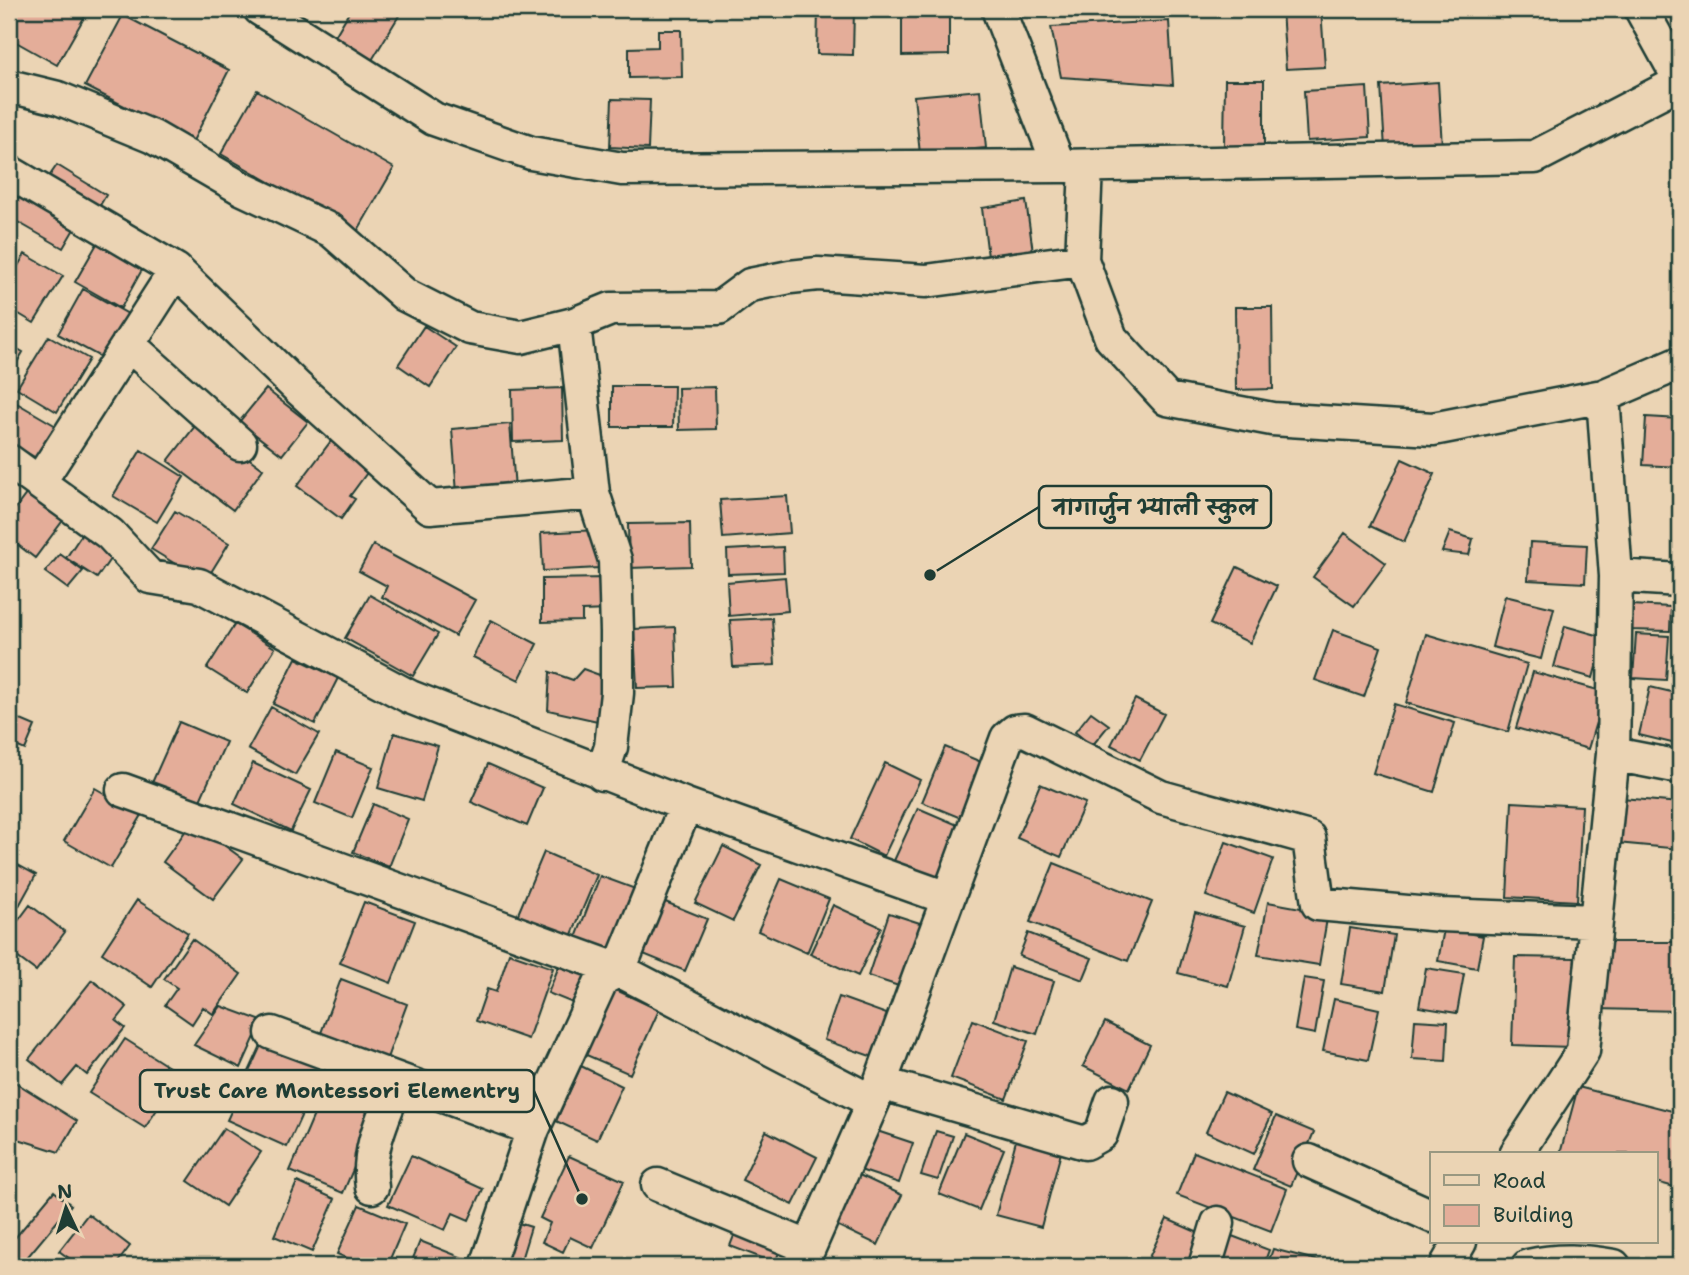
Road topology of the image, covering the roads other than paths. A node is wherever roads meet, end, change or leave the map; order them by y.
1 (260, 9) edge
2 (998, 9) edge
3 (1641, 9) edge
4 (1680, 81) edge
5 (9, 86) edge
6 (1073, 166) junction
7 (9, 172) edge
8 (1082, 260) junction
9 (176, 270) junction
10 (574, 324) junction
11 (128, 344) junction
12 (1680, 363) edge
13 (1603, 396) junction
14 (240, 444) dead end
15 (9, 461) edge
16 (40, 481) junction
17 (593, 493) junction
18 (1616, 576) junction
19 (1680, 580) edge
20 (1613, 754) junction
21 (1680, 767) edge
22 (603, 774) junction
23 (124, 790) dead end
24 (686, 806) junction
25 (947, 898) junction
26 (1595, 921) junction
27 (619, 970) junction
28 (272, 1033) dead end
29 (398, 1080) junction
30 (877, 1092) junction
31 (1112, 1101) dead end
32 (533, 1129) junction
33 (1517, 1152) edge
34 (1309, 1161) dead end
35 (658, 1185) dead end
36 (372, 1187) dead end
37 (1430, 1215) edge
38 (1218, 1223) dead end
39 (1459, 1244) edge
40 (805, 1256) edge
41 (487, 1266) edge
42 (1205, 1266) edge
43 (1446, 1266) edge
44 (1528, 1266) edge
45 (1614, 1266) edge

1 - 6 street
2 - 6 street
3 - 4 street
4 - 6 street
5 - 10 street
6 - 8 street
7 - 9 street
8 - 10 street
8 - 13 street
9 - 11 street
9 - 17 street
10 - 17 street
11 - 14 street
11 - 16 street
12 - 13 street
13 - 18 street
15 - 16 street
16 - 22 street
17 - 22 street
18 - 19 street
18 - 20 street
20 - 21 street
20 - 26 street
22 - 24 street
23 - 27 street
24 - 25 street
24 - 27 street
25 - 26 street
25 - 30 street
26 - 33 street
27 - 30 street
27 - 32 street
28 - 29 street
29 - 32 street
29 - 36 street
30 - 31 street
30 - 40 street
32 - 41 street
34 - 37 street
35 - 40 street
38 - 42 street
39 - 43 street
44 - 45 street

